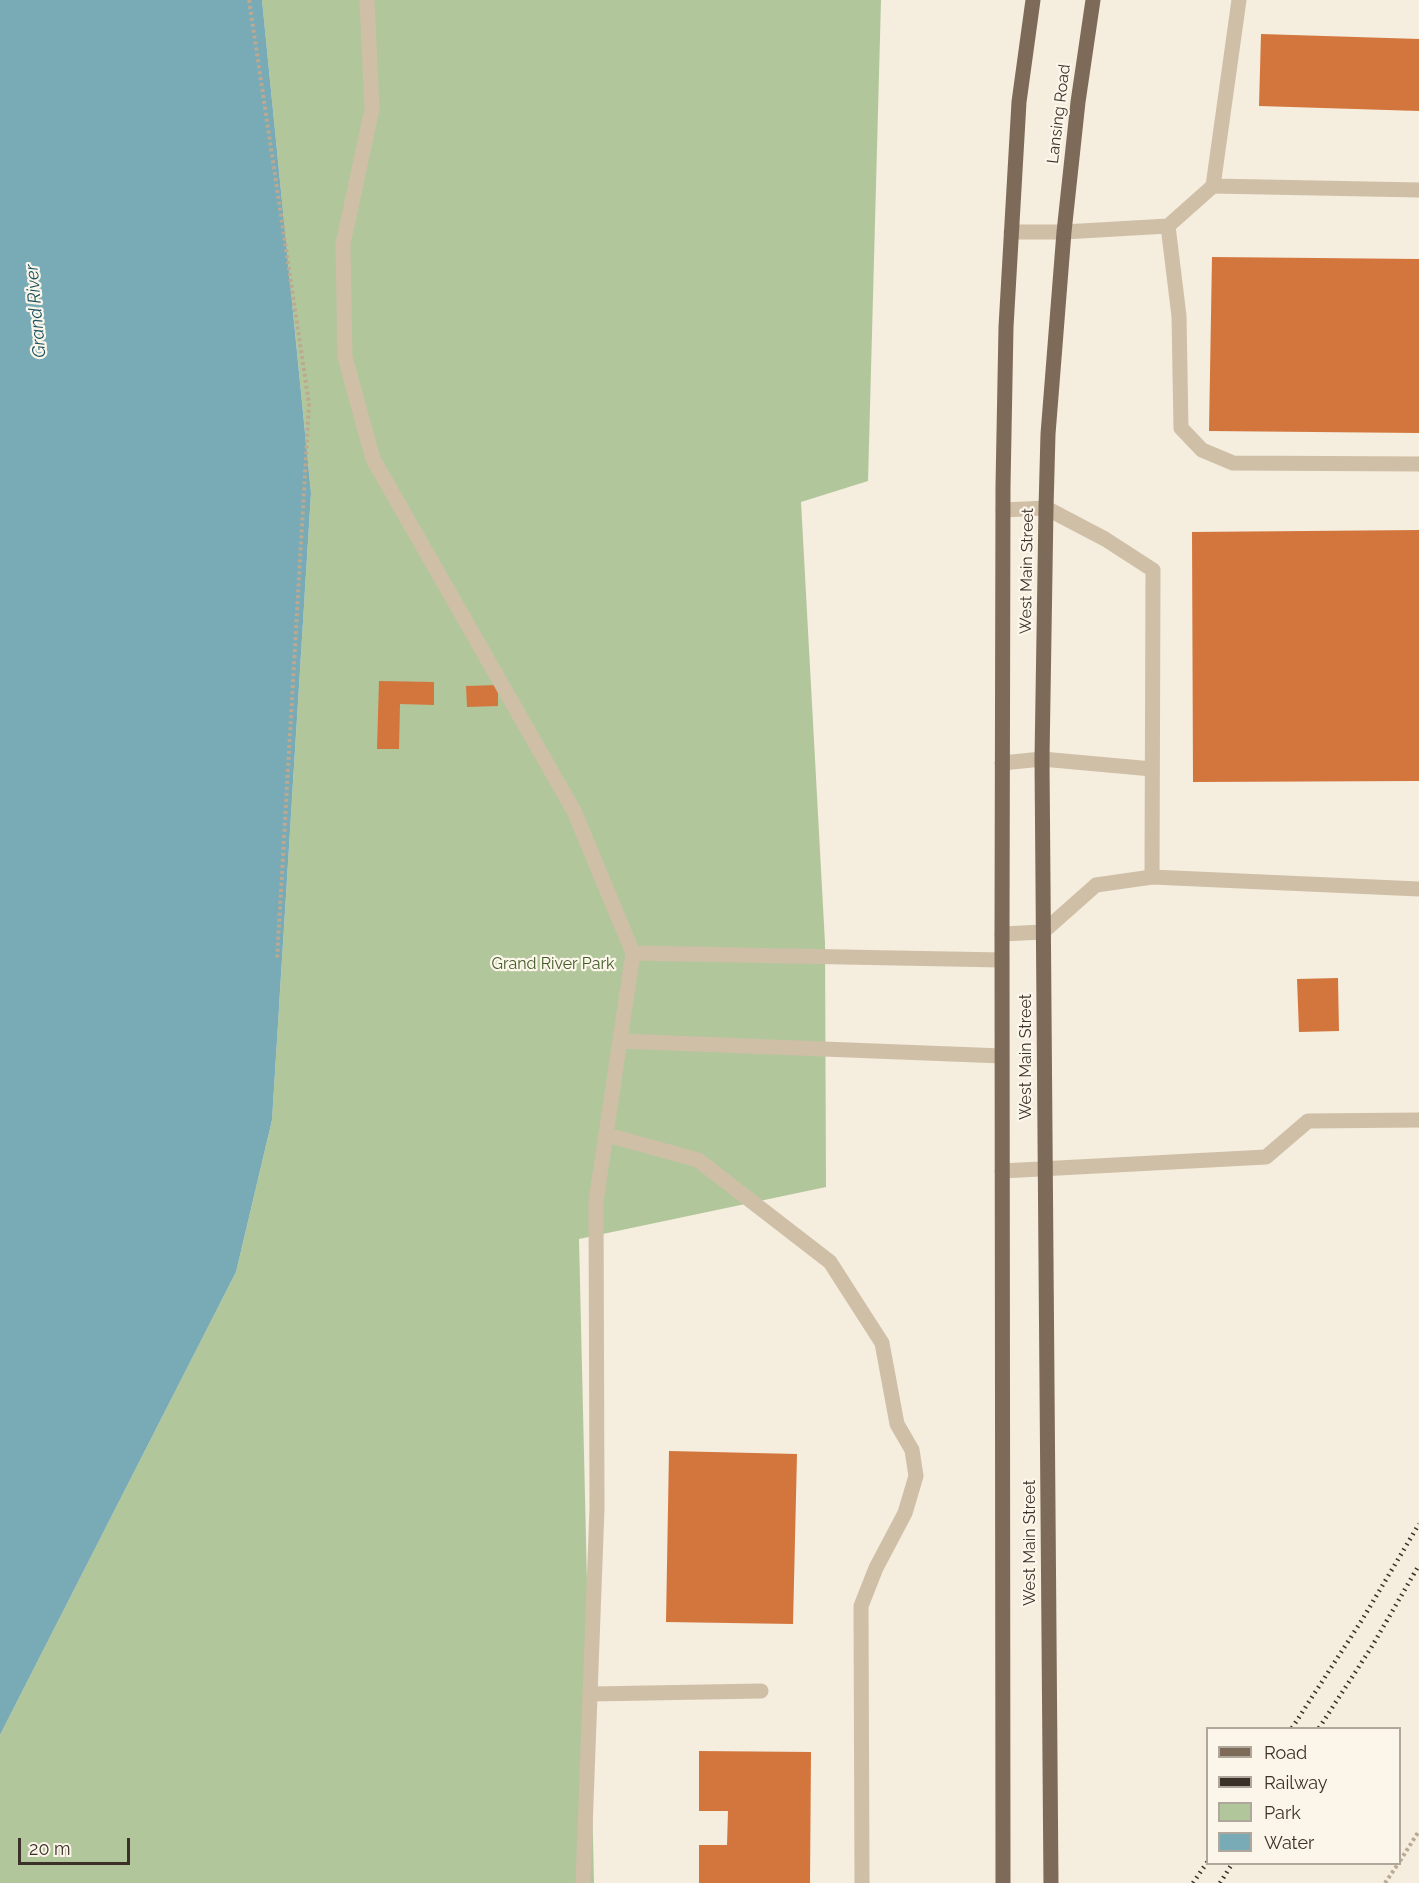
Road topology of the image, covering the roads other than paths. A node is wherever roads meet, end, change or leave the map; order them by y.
1 (367, 0) edge
2 (1033, 0) edge
3 (1093, 0) edge
4 (1239, 0) edge
5 (1213, 186) junction
6 (1419, 190) edge
7 (1168, 226) junction
8 (1011, 232) junction
9 (1064, 232) junction
10 (1419, 464) edge
11 (1046, 508) junction
12 (1003, 510) junction
13 (1042, 759) junction
14 (1002, 763) junction
15 (1152, 769) junction
16 (1152, 877) junction
17 (1419, 889) edge
18 (1043, 932) junction
19 (1002, 934) junction
20 (633, 953) junction
21 (1002, 960) junction
22 (620, 1041) junction
23 (1002, 1056) junction
24 (1419, 1120) edge
25 (607, 1135) junction
26 (1045, 1168) junction
27 (1002, 1171) junction
28 (761, 1691) dead end
29 (591, 1694) junction
30 (583, 1883) edge
31 (862, 1883) edge
32 (1003, 1883) edge
33 (1051, 1883) edge

1 - 20 lane
2 - 8 main road
3 - 9 main road, Lansing Road
4 - 5 lane
5 - 6 lane
5 - 7 lane
7 - 9 lane
7 - 10 lane
8 - 9 lane
8 - 12 main road, West Main Street
9 - 11 main road, West Main Street
11 - 12 lane
11 - 13 main road, West Main Street
11 - 15 lane
12 - 14 main road, West Main Street
13 - 14 lane
13 - 15 lane
13 - 18 main road, West Main Street
14 - 19 main road, West Main Street
15 - 16 lane
16 - 17 lane
16 - 18 lane
18 - 19 lane
18 - 26 main road, West Main Street
19 - 21 main road, West Main Street
20 - 21 lane
20 - 22 lane
21 - 23 main road, West Main Street
22 - 23 lane
22 - 25 lane
23 - 27 main road, West Main Street
24 - 26 lane
25 - 29 lane
25 - 31 lane
26 - 27 lane
26 - 33 main road, West Main Street
27 - 32 main road, West Main Street
28 - 29 lane
29 - 30 lane

